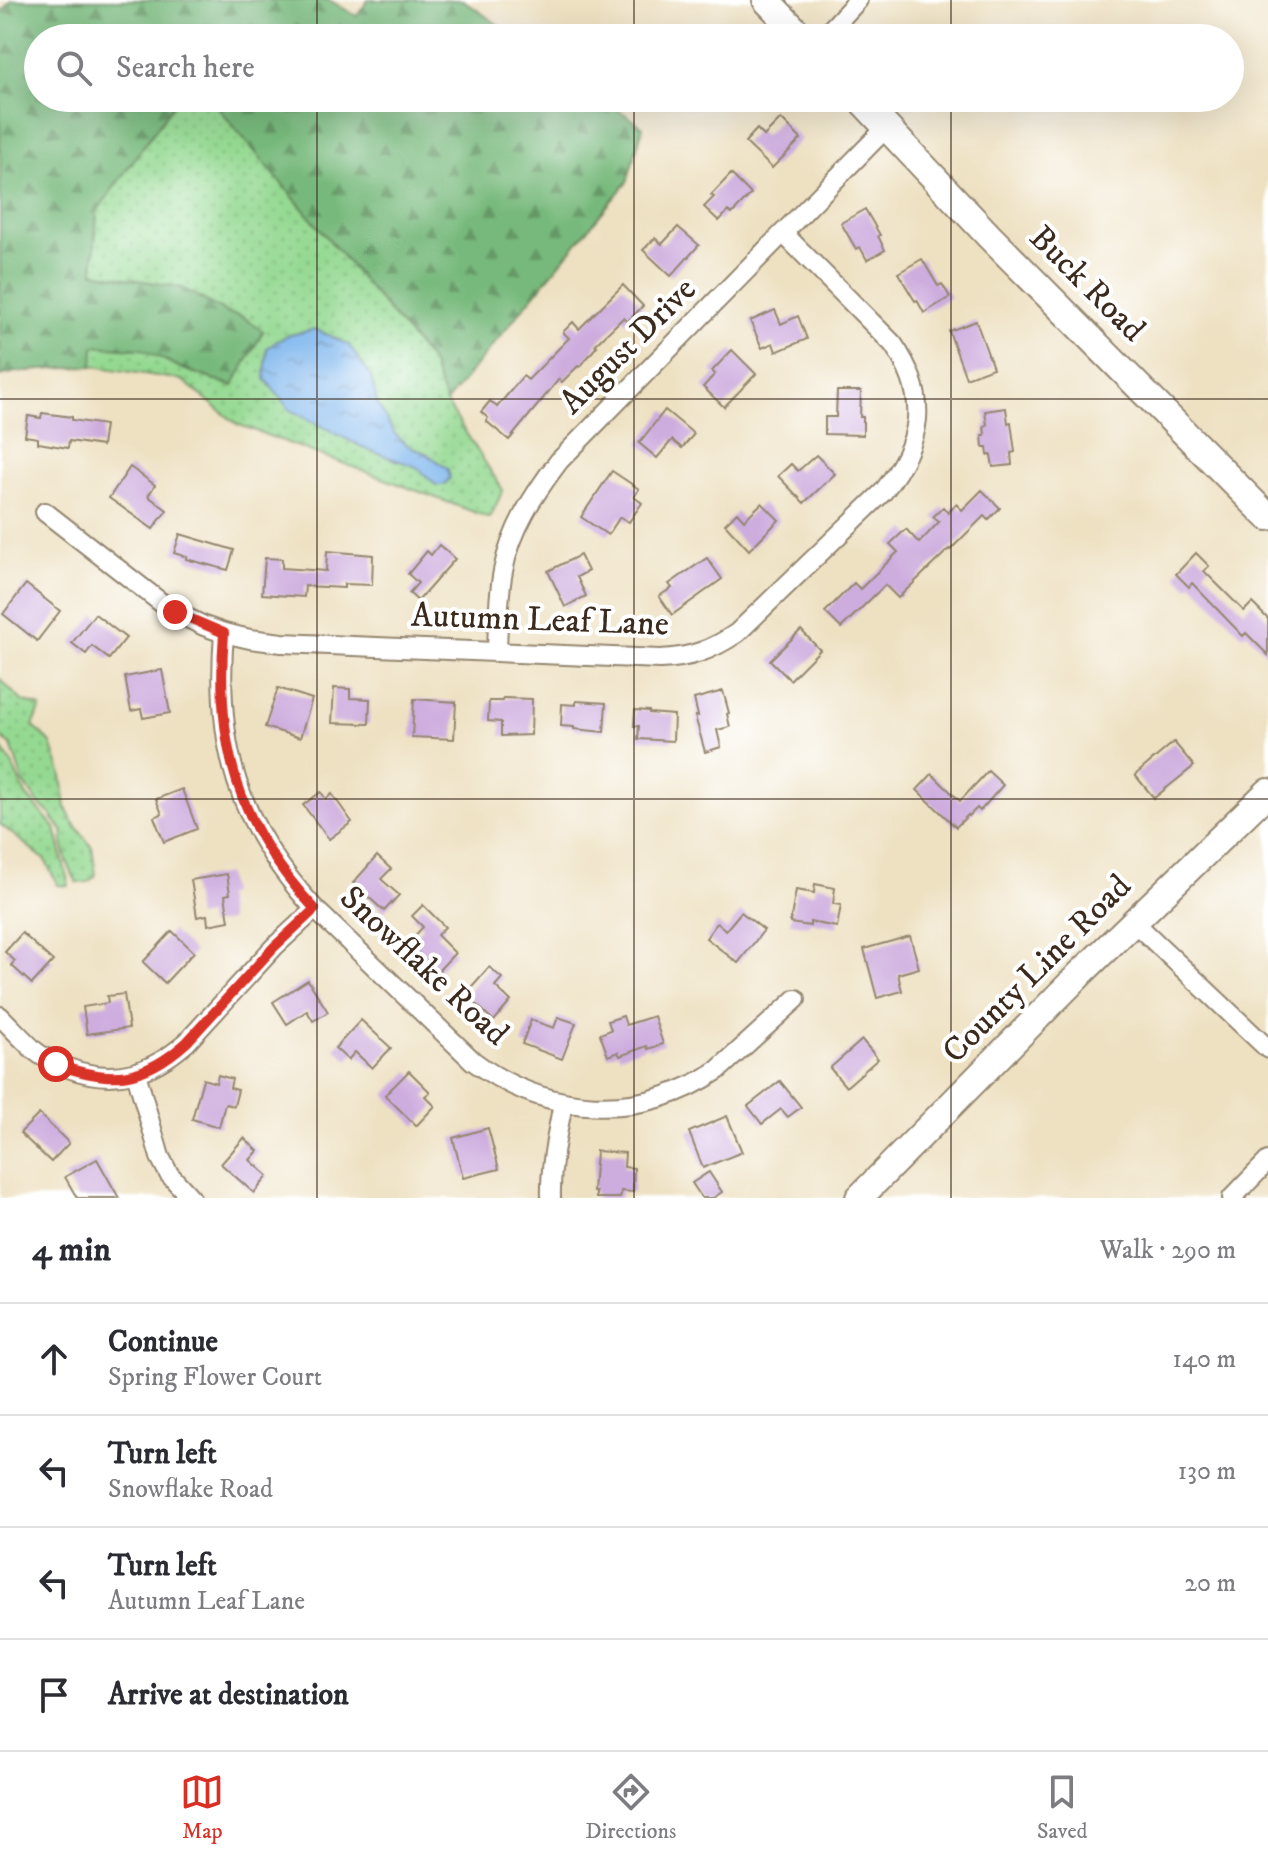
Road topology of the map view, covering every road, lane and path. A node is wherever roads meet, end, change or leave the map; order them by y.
1 (766, 0) edge
2 (858, 0) edge
3 (789, 24) edge
4 (836, 24) edge
5 (872, 112) edge
6 (886, 128) junction
7 (784, 234) junction
8 (45, 512) dead end
9 (1268, 517) edge
10 (224, 633) junction
11 (497, 651) junction
12 (1268, 792) edge
13 (315, 909) junction
14 (1134, 922) junction
15 (796, 999) dead end
16 (0, 1016) edge
17 (1268, 1049) edge
18 (136, 1073) junction
19 (563, 1103) junction
20 (1268, 1161) edge
21 (191, 1198) edge
22 (551, 1198) edge
23 (859, 1198) edge
24 (1232, 1198) edge

1 - 3 street
2 - 4 street
5 - 6 street, Buck Road
6 - 7 street, August Drive
6 - 9 street, Buck Road
7 - 11 street, August Drive
7 - 11 street, Autumn Leaf Lane
8 - 10 street, Autumn Leaf Lane
10 - 11 street, Autumn Leaf Lane
10 - 13 street, Snowflake Road
12 - 14 street, County Line Road
13 - 18 street
13 - 19 street, Snowflake Road
14 - 17 street
14 - 23 street, County Line Road
15 - 19 street, Snowflake Road
16 - 18 street
18 - 21 street
19 - 22 street
20 - 24 street

